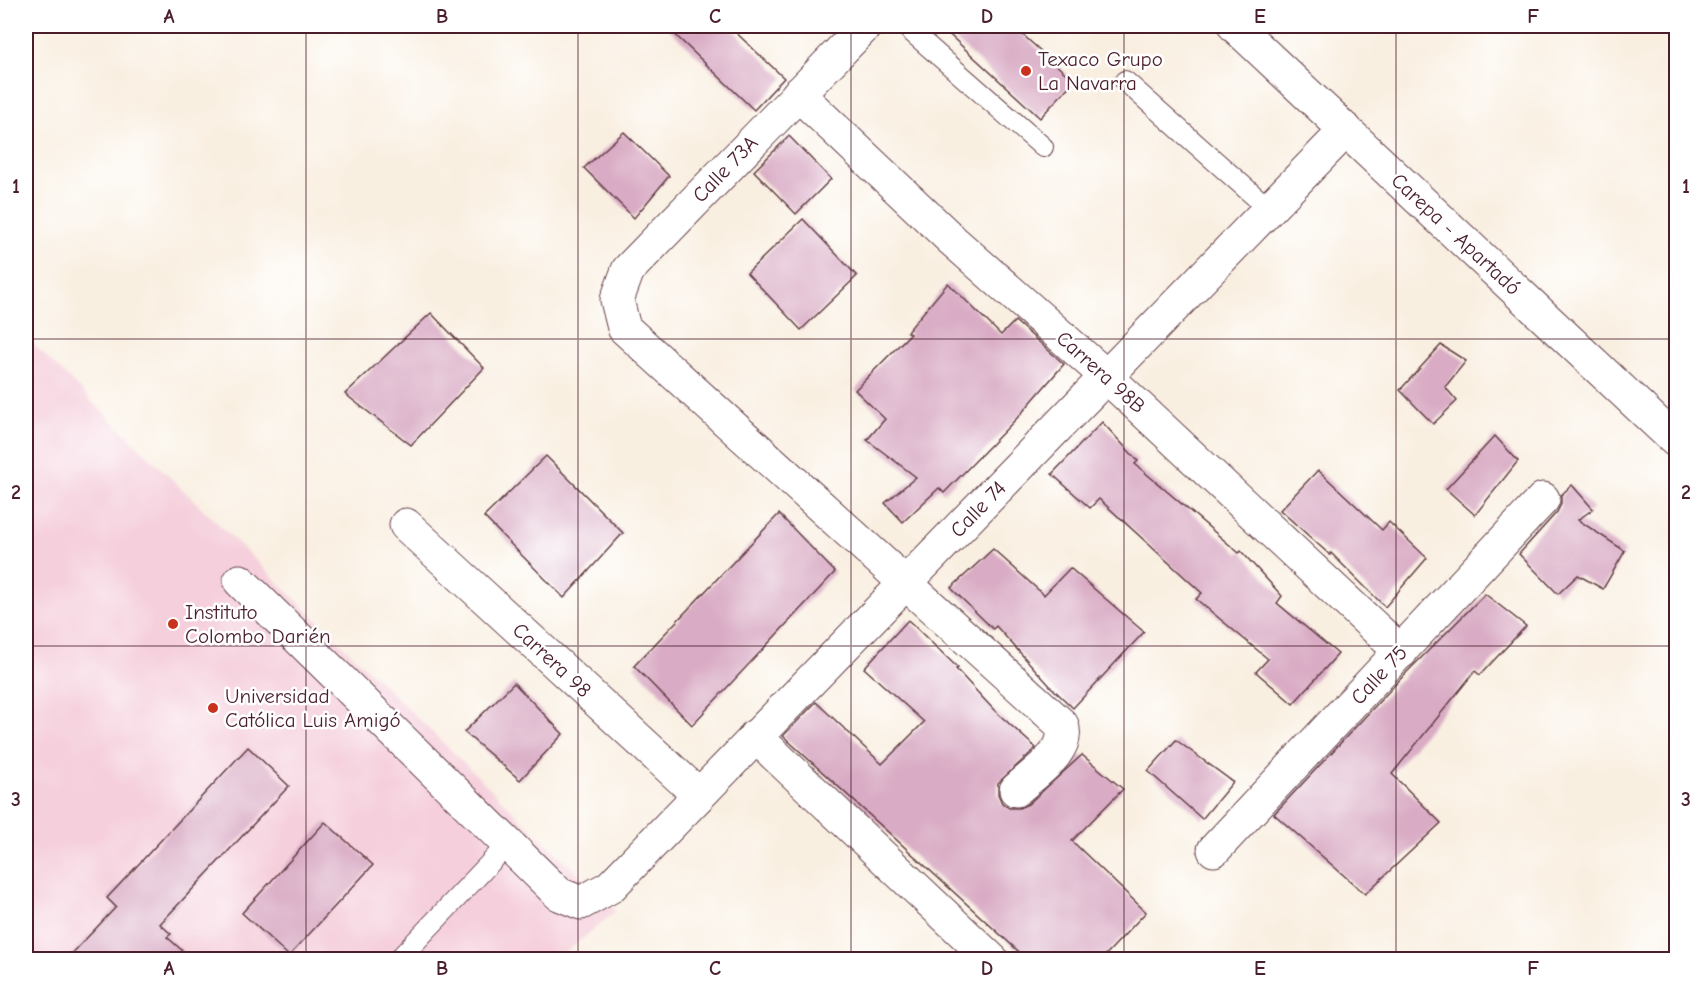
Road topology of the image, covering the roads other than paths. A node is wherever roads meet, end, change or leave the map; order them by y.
1 (866, 26) edge
2 (905, 26) edge
3 (1235, 26) edge
4 (1125, 81) dead end
5 (798, 94) junction
6 (1346, 130) junction
7 (1043, 147) dead end
8 (1269, 209) junction
9 (1106, 376) junction
10 (1677, 441) edge
11 (1543, 499) dead end
12 (405, 525) dead end
13 (240, 581) dead end
14 (906, 584) junction
15 (1401, 652) junction
16 (756, 736) junction
17 (1016, 790) dead end
18 (699, 795) junction
19 (508, 844) junction
20 (1214, 850) dead end
21 (398, 960) edge
22 (992, 960) edge

1 - 5 street, Calle 73A
2 - 7 lane
3 - 6 street, Carepa - Apartadó
4 - 8 lane
5 - 9 street, Carrera 98B
5 - 14 street, Calle 73A
6 - 8 street, Calle 74
6 - 10 street, Carepa - Apartadó
8 - 9 street, Calle 74
9 - 14 street, Calle 74
9 - 15 street, Carrera 98B
11 - 15 street, Calle 75
12 - 18 street, Carrera 98
13 - 19 street
14 - 16 street, Calle 74
14 - 17 street
15 - 20 street, Calle 75
16 - 18 street, Calle 74
16 - 22 street
18 - 19 street, Calle 74
19 - 21 lane

